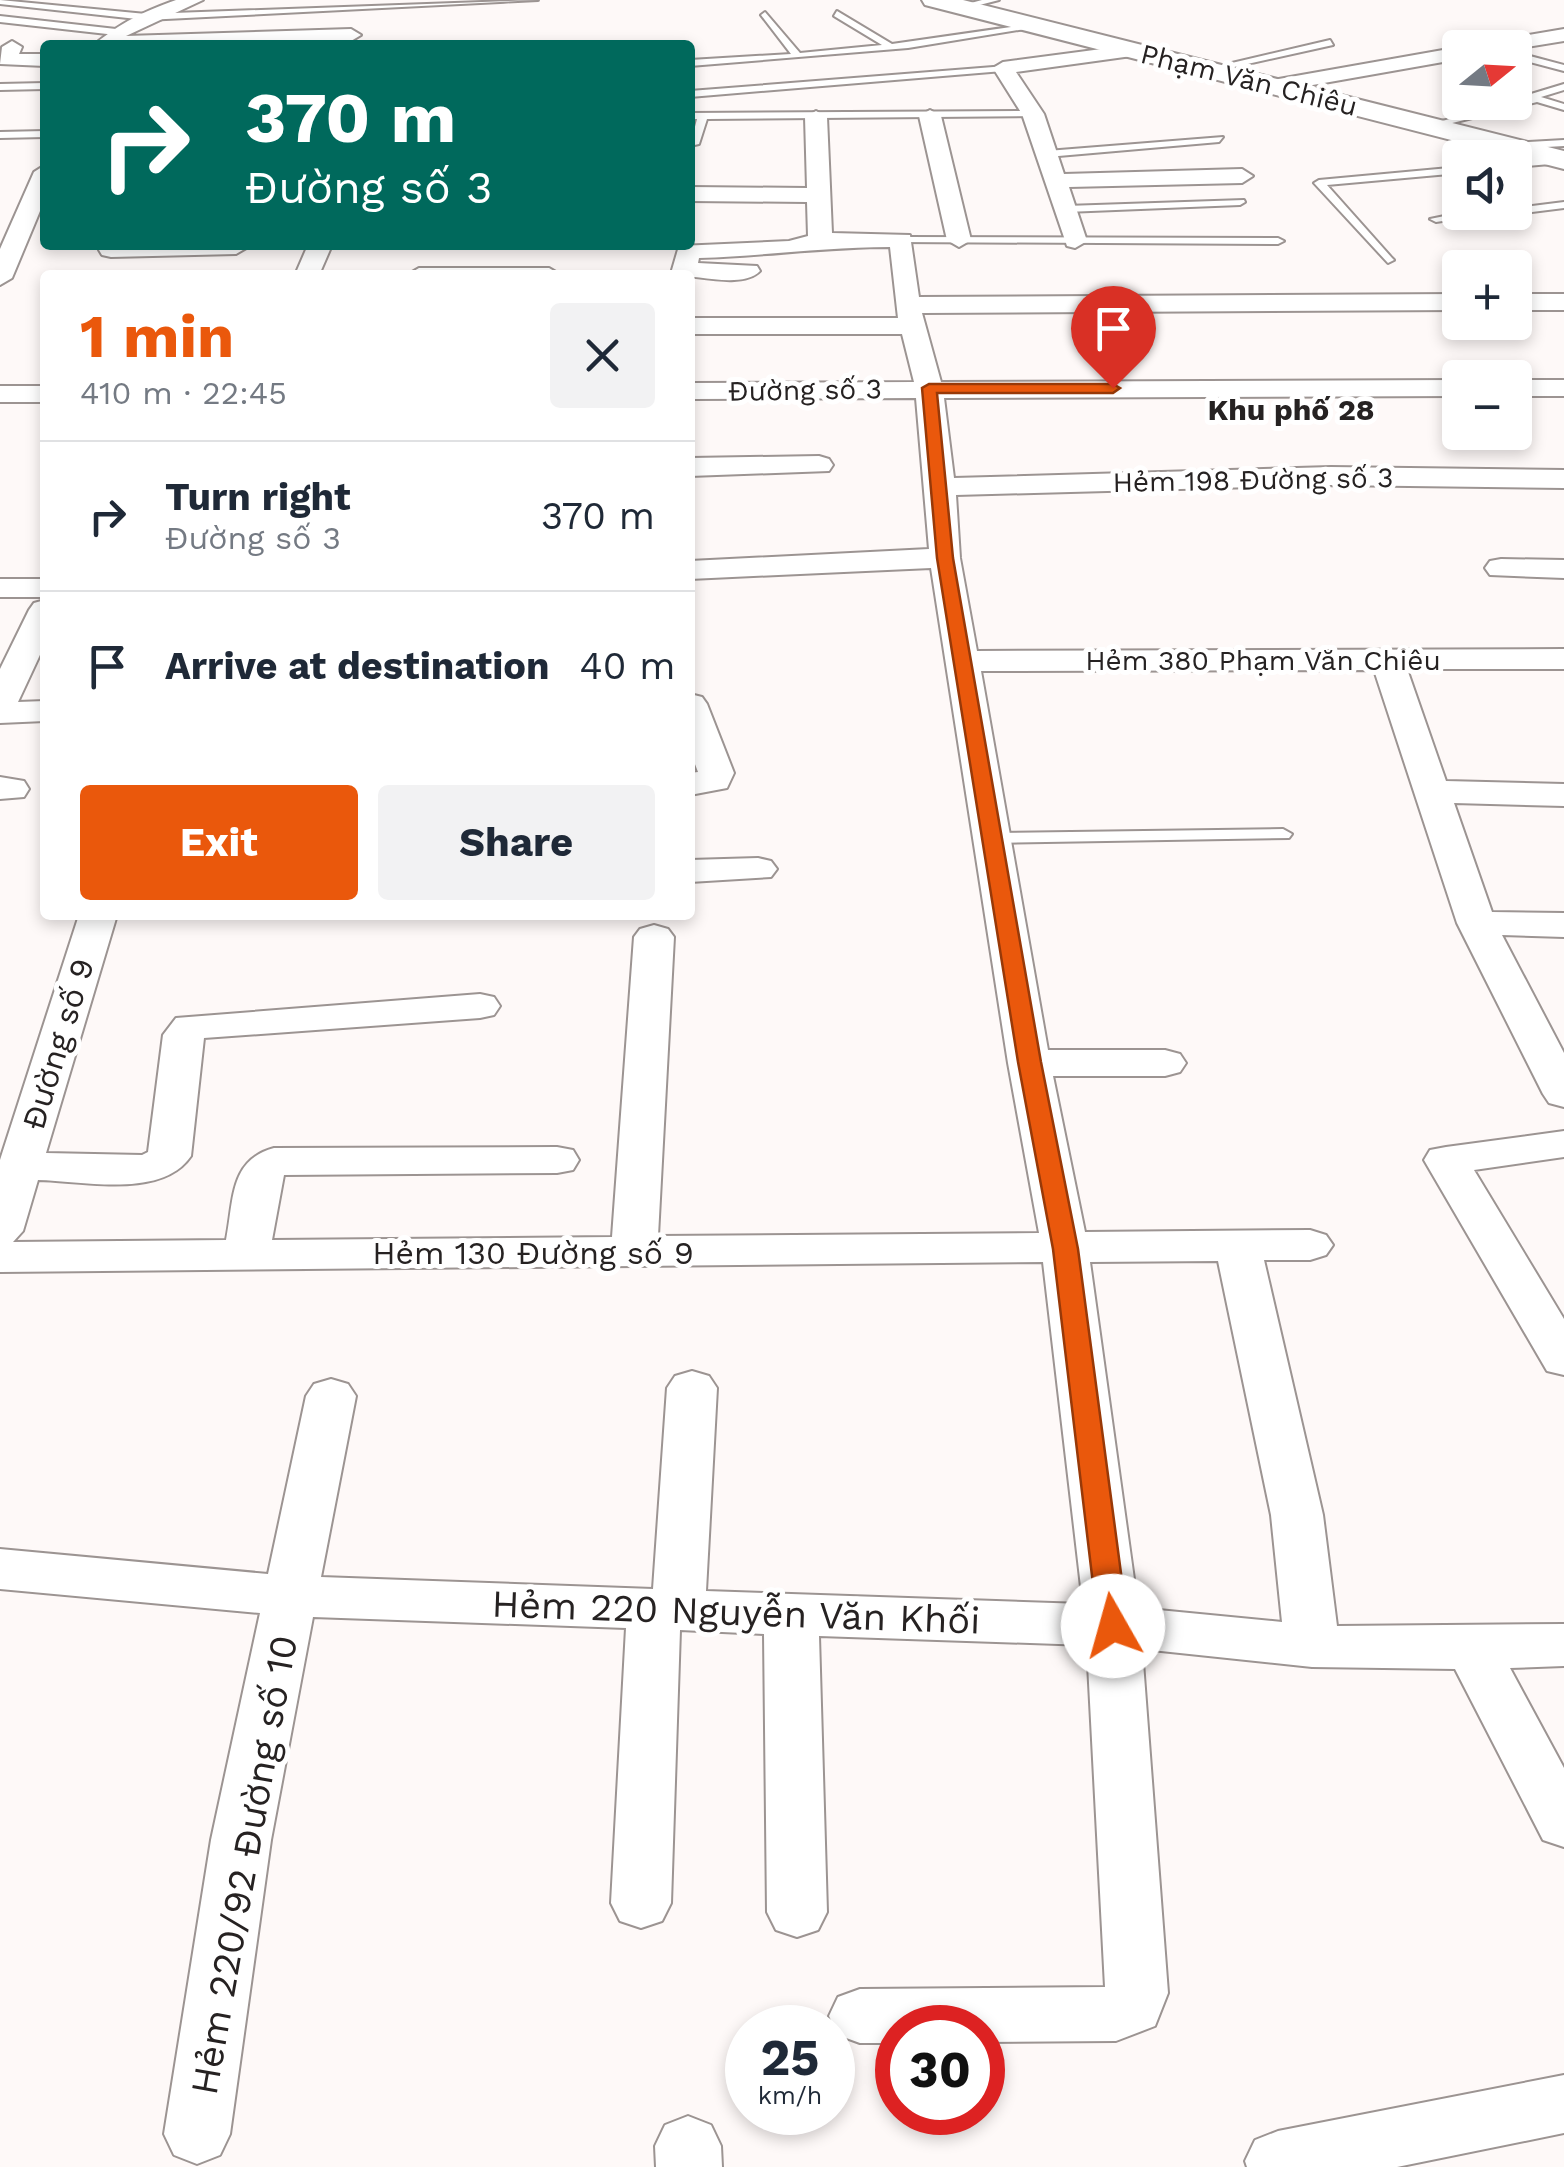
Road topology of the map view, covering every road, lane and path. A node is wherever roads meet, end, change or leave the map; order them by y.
1 (194, 0) edge
2 (534, 0) edge
3 (995, 0) edge
4 (0, 1) edge
5 (947, 3) edge
6 (837, 14) dead end
7 (765, 15) dead end
8 (146, 17) junction
9 (0, 19) edge
10 (1038, 26) junction
11 (351, 35) dead end
12 (1564, 35) edge
13 (1542, 38) junction
14 (108, 40) edge
15 (1532, 40) edge
16 (1330, 43) dead end
17 (1564, 43) edge
18 (889, 46) junction
19 (12, 47) dead end
20 (1132, 50) junction
21 (1442, 55) edge
22 (798, 56) junction
23 (40, 60) edge
24 (1532, 60) edge
25 (695, 63) edge
26 (1003, 68) junction
27 (1564, 68) edge
28 (1207, 70) junction
29 (40, 86) edge
30 (1273, 86) junction
31 (0, 87) edge
32 (1562, 88) edge
33 (695, 94) edge
34 (1537, 99) junction
35 (1564, 106) edge
36 (1033, 114) junction
37 (695, 116) edge
38 (703, 116) junction
39 (930, 116) junction
40 (816, 117) junction
41 (1428, 126) junction
42 (40, 134) edge
43 (0, 135) edge
44 (1219, 139) dead end
45 (1468, 140) edge
46 (695, 141) edge
47 (1564, 143) edge
48 (1532, 150) edge
49 (1047, 154) junction
50 (1532, 157) edge
51 (1564, 160) edge
52 (1442, 172) edge
53 (1242, 176) dead end
54 (1056, 181) junction
55 (40, 183) edge
56 (695, 194) edge
57 (816, 194) junction
58 (1240, 202) dead end
59 (1564, 205) edge
60 (1532, 208) edge
61 (1066, 209) junction
62 (1442, 218) edge
63 (23, 219) edge
64 (1436, 219) dead end
65 (738, 230) dead end
66 (819, 235) junction
67 (902, 240) junction
68 (959, 240) junction
69 (1075, 241) junction
70 (1278, 241) dead end
71 (1388, 260) dead end
72 (684, 270) edge
73 (695, 270) edge
74 (748, 271) dead end
75 (0, 278) edge
76 (1442, 302) edge
77 (1532, 302) edge
78 (1564, 302) edge
79 (910, 315) junction
80 (695, 326) edge
81 (929, 388) junction
82 (1442, 388) edge
83 (1532, 388) edge
84 (1564, 388) edge
85 (695, 391) edge
86 (0, 394) edge
87 (40, 394) edge
88 (820, 465) dead end
89 (695, 467) edge
90 (1564, 479) edge
91 (941, 487) junction
92 (945, 558) junction
93 (40, 565) edge
94 (1501, 568) dead end
95 (1564, 569) edge
96 (695, 570) edge
97 (29, 594) edge
98 (1564, 659) edge
99 (1387, 660) junction
100 (962, 661) junction
101 (0, 704) edge
102 (40, 711) edge
103 (0, 713) edge
104 (695, 725) edge
105 (696, 784) edge
106 (1432, 792) junction
107 (1564, 794) edge
108 (1283, 834) dead end
109 (992, 838) junction
110 (758, 869) dead end
111 (695, 871) edge
112 (96, 920) edge
113 (1476, 923) junction
114 (1564, 925) edge
115 (654, 937) dead end
116 (480, 1006) dead end
117 (1029, 1062) junction
118 (1165, 1064) dead end
119 (1564, 1094) edge
120 (1564, 1144) edge
121 (556, 1160) dead end
122 (20, 1166) junction
123 (0, 1230) edge
124 (1310, 1246) dead end
125 (1238, 1248) junction
126 (1065, 1249) junction
127 (634, 1252) junction
128 (246, 1255) junction
129 (0, 1257) edge
130 (1564, 1359) edge
131 (692, 1388) dead end
132 (331, 1396) dead end
133 (0, 1569) edge
134 (292, 1596) junction
135 (666, 1610) junction
136 (791, 1614) junction
137 (1113, 1626) junction
138 (1564, 1645) edge
139 (1312, 1646) junction
140 (1472, 1648) junction
141 (1564, 1823) edge
142 (641, 1903) dead end
143 (797, 1912) dead end
144 (860, 2016) dead end
145 (1564, 2104) edge
146 (196, 2134) dead end
147 (1280, 2167) edge

1 - 8 street
2 - 8 lane
3 - 5 lane
4 - 8 lane
5 - 10 main road, Phạm Văn Chiêu
6 - 18 lane
7 - 22 lane
8 - 14 street
9 - 14 lane
10 - 18 lane
10 - 20 main road, Phạm Văn Chiêu
11 - 14 street
12 - 13 street
13 - 15 street
13 - 17 lane
16 - 28 lane
18 - 22 lane
19 - 23 street
20 - 26 street
20 - 28 main road, Phạm Văn Chiêu
21 - 30 street
22 - 25 lane
24 - 27 lane
26 - 33 lane
26 - 36 street
28 - 30 main road, Phạm Văn Chiêu
29 - 31 lane
30 - 41 main road, Phạm Văn Chiêu
32 - 34 lane
34 - 35 lane
34 - 41 lane
36 - 39 lane
36 - 49 street
37 - 38 lane
38 - 40 lane
38 - 46 lane
39 - 40 lane
39 - 68 street
40 - 57 street
41 - 45 main road, Phạm Văn Chiêu
42 - 43 lane
44 - 49 lane
47 - 48 lane
49 - 54 street
50 - 51 main road, Phạm Văn Chiêu
52 - 71 lane
53 - 54 street
54 - 61 street
55 - 63 street
56 - 57 street
57 - 66 street
58 - 61 lane
59 - 60 lane
61 - 69 street
62 - 64 lane
63 - 75 street
65 - 66 street
66 - 67 street
66 - 72 street
67 - 68 lane
67 - 79 street
68 - 69 lane
69 - 70 lane
73 - 74 street
76 - 79 street
77 - 78 street
79 - 80 street
79 - 81 street
81 - 82 street, Đường số 3
81 - 85 street, Đường số 3
81 - 91 street
83 - 84 street
86 - 87 street
88 - 89 street
90 - 91 street, Hẻm 198 Đường số 3
91 - 92 street
92 - 96 street
92 - 100 street
93 - 97 street
94 - 95 street
97 - 101 street
98 - 99 street, Hẻm 380 Phạm Văn Chiêu
99 - 100 street, Hẻm 380 Phạm Văn Chiêu
99 - 106 street
100 - 109 street
102 - 103 street
104 - 105 street
106 - 107 street
106 - 113 street
108 - 109 lane
109 - 117 street
110 - 111 street
112 - 122 street, Đường số 9
113 - 114 street
113 - 119 street
115 - 127 street
116 - 122 street
117 - 118 street
117 - 126 street
120 - 130 street
121 - 128 street
122 - 123 street, Đường số 9
124 - 125 street, Hẻm 130 Đường số 9
125 - 126 street, Hẻm 130 Đường số 9
125 - 139 street
126 - 127 street, Hẻm 130 Đường số 9
126 - 137 street
127 - 128 street, Hẻm 130 Đường số 9
128 - 129 street, Hẻm 130 Đường số 9
131 - 135 street
132 - 134 street, Hẻm 220/92 Đường số 10
133 - 134 street, Hẻm 220 Nguyễn Văn Khối
134 - 135 street, Hẻm 220 Nguyễn Văn Khối
134 - 146 street, Hẻm 220/92 Đường số 10
135 - 136 street, Hẻm 220 Nguyễn Văn Khối
135 - 142 street
136 - 137 street, Hẻm 220 Nguyễn Văn Khối
136 - 143 street
137 - 139 street, Hẻm 220 Nguyễn Văn Khối
137 - 144 street
138 - 140 street, Hẻm 220 Nguyễn Văn Khối
139 - 140 street, Hẻm 220 Nguyễn Văn Khối
140 - 141 street
145 - 147 street

